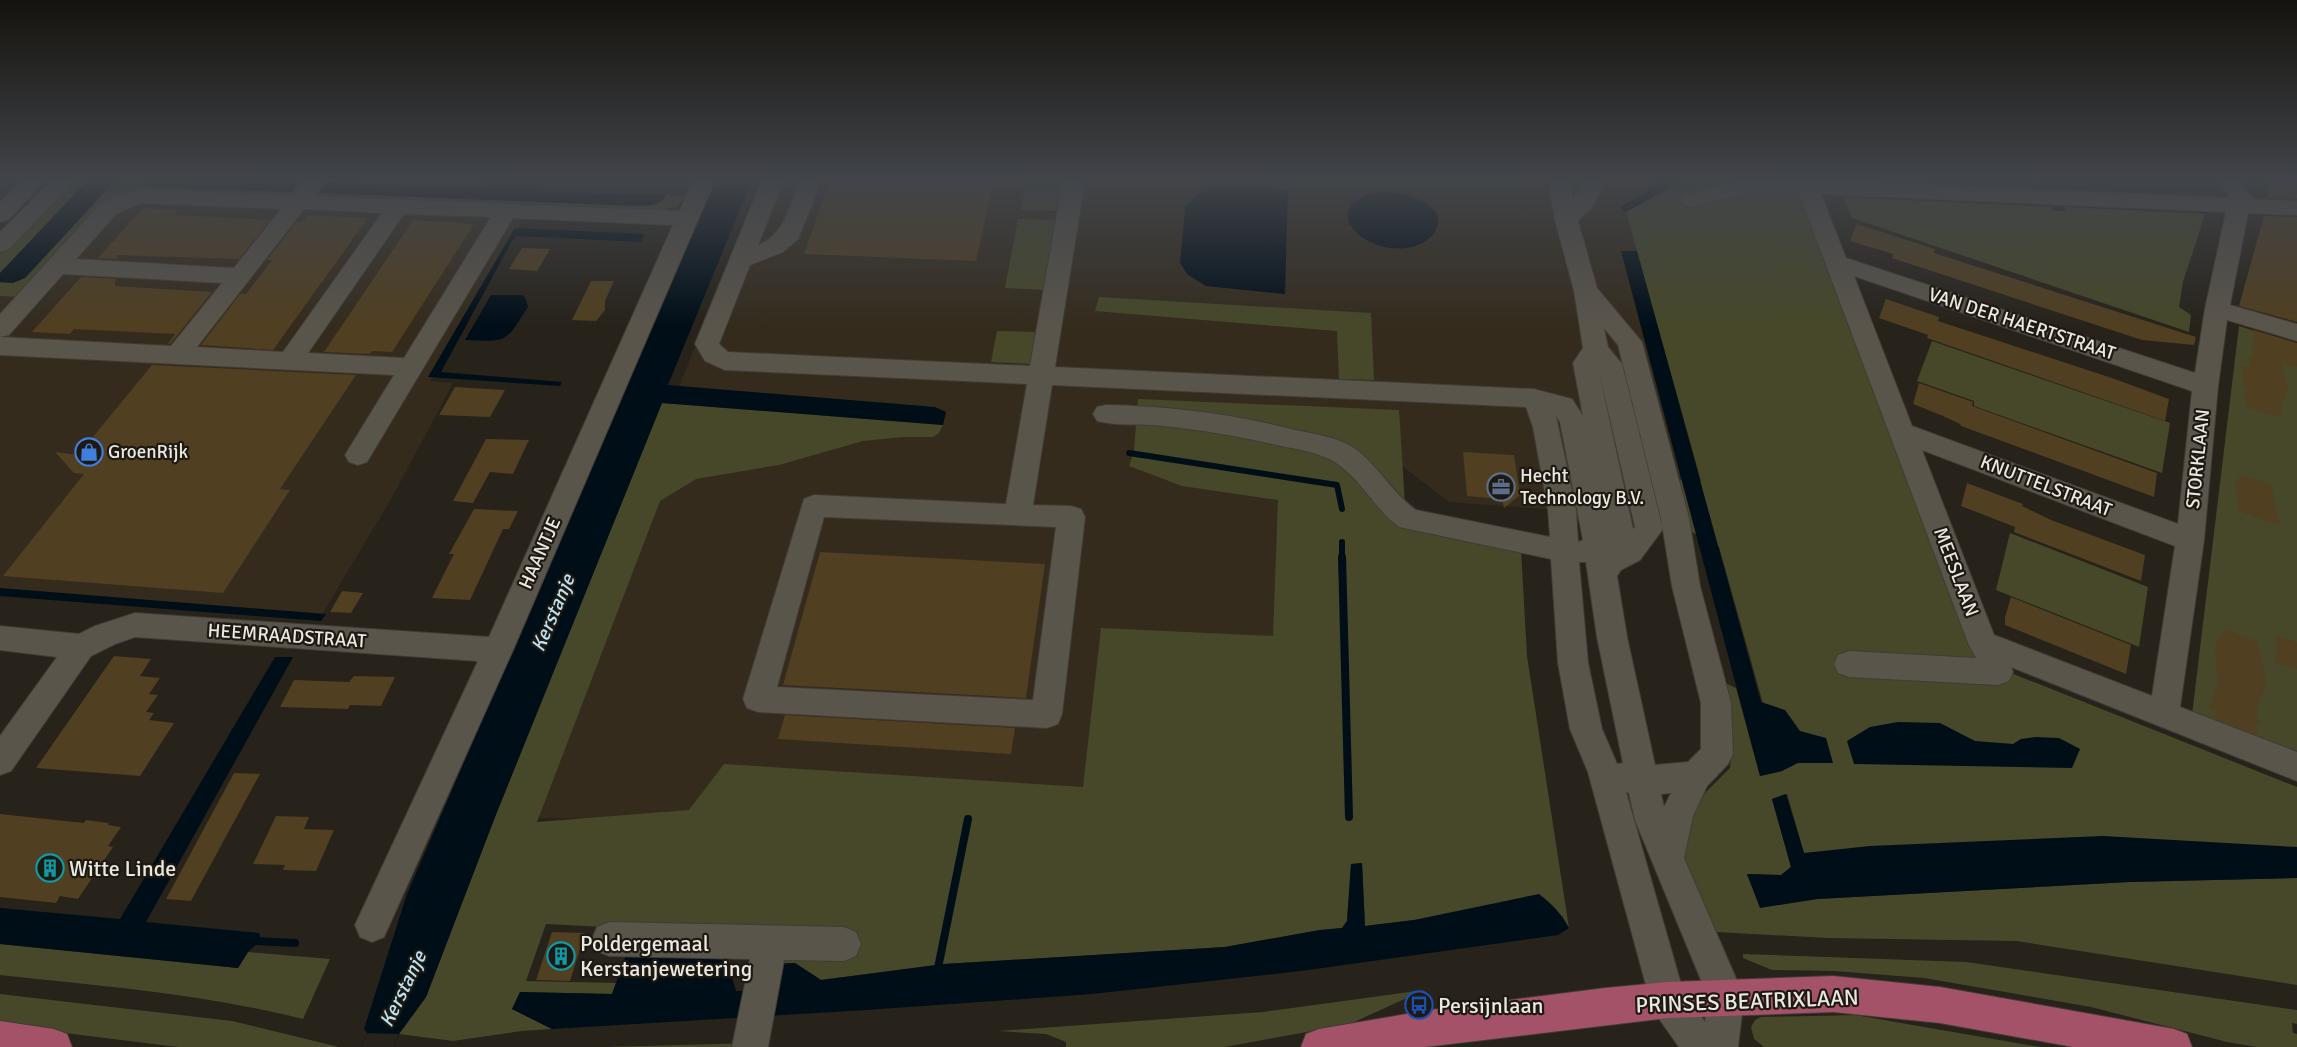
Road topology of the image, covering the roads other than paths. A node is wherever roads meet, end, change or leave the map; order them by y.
1 (16, 229) edge
2 (91, 229) edge
3 (277, 229) edge
4 (382, 229) edge
5 (495, 229) edge
6 (683, 229) edge
7 (753, 229) edge
8 (792, 229) edge
9 (1066, 229) edge
10 (1568, 229) edge
11 (1824, 229) edge
12 (2249, 229) edge
13 (0, 245) edge
14 (741, 260) junction
15 (1838, 263) junction
16 (58, 266) junction
17 (240, 276) junction
18 (1586, 291) junction
19 (2217, 308) junction
20 (0, 329) edge
21 (2297, 333) edge
22 (0, 346) edge
23 (1596, 350) junction
24 (178, 355) junction
25 (290, 361) junction
26 (410, 367) junction
27 (1041, 375) junction
28 (2205, 386) junction
29 (1534, 398) junction
30 (1106, 414) dead end
31 (1902, 432) junction
32 (358, 455) dead end
33 (1018, 514) junction
34 (1662, 524) junction
35 (2190, 540) junction
36 (1598, 546) junction
37 (1566, 558) junction
38 (1602, 576) junction
39 (0, 638) edge
40 (1984, 643) junction
41 (81, 646) junction
42 (498, 650) junction
43 (1849, 664) dead end
44 (2164, 715) junction
45 (0, 761) edge
46 (2297, 767) edge
47 (1604, 772) junction
48 (1696, 776) junction
49 (1641, 781) junction
50 (1667, 858) junction
51 (372, 925) dead end
52 (609, 939) dead end
53 (844, 944) dead end
54 (768, 953) junction
55 (1726, 997) junction
56 (1668, 1000) junction
57 (752, 1035) edge
58 (0, 1039) edge
59 (54, 1047) edge
60 (1319, 1047) edge
61 (1701, 1047) edge
62 (1720, 1047) edge
63 (2174, 1047) edge

1 - 13 street
2 - 16 street
3 - 17 street
4 - 25 street
5 - 26 street
6 - 42 street, HAANTJE
7 - 14 street
8 - 14 street
9 - 27 street
10 - 18 street
11 - 15 street, MEESLAAN
12 - 19 street, STORKLAAN
14 - 27 street
15 - 28 street, VAN DER HAERTSTRAAT
15 - 31 street, MEESLAAN
16 - 17 street
16 - 20 street
17 - 24 street
18 - 23 street
18 - 34 street
19 - 21 street
19 - 28 street, STORKLAAN
22 - 24 street
23 - 34 street
23 - 36 street
24 - 25 street
25 - 26 street
26 - 32 street
27 - 29 street
27 - 33 street
28 - 35 street, STORKLAAN
29 - 36 street
29 - 37 street
30 - 37 street
31 - 35 street, KNUTTELSTRAAT
31 - 40 street, MEESLAAN
33 - 33 street
34 - 38 street
34 - 48 street
35 - 44 street, STORKLAAN
36 - 37 street
36 - 38 street
37 - 47 street
38 - 49 street
39 - 41 street
40 - 43 street, MEESLAAN
40 - 44 street
41 - 42 street, HEEMRAADSTRAAT
41 - 45 street
42 - 51 street, HAANTJE
44 - 46 street
47 - 49 street
47 - 56 street
48 - 49 street
48 - 50 street
49 - 50 street
50 - 55 street
52 - 54 street
53 - 54 street
54 - 57 street
55 - 56 main road, PRINSES BEATRIXLAAN
55 - 62 street
55 - 63 main road, PRINSES BEATRIXLAAN
56 - 60 main road, PRINSES BEATRIXLAAN
56 - 61 street
58 - 59 main road

